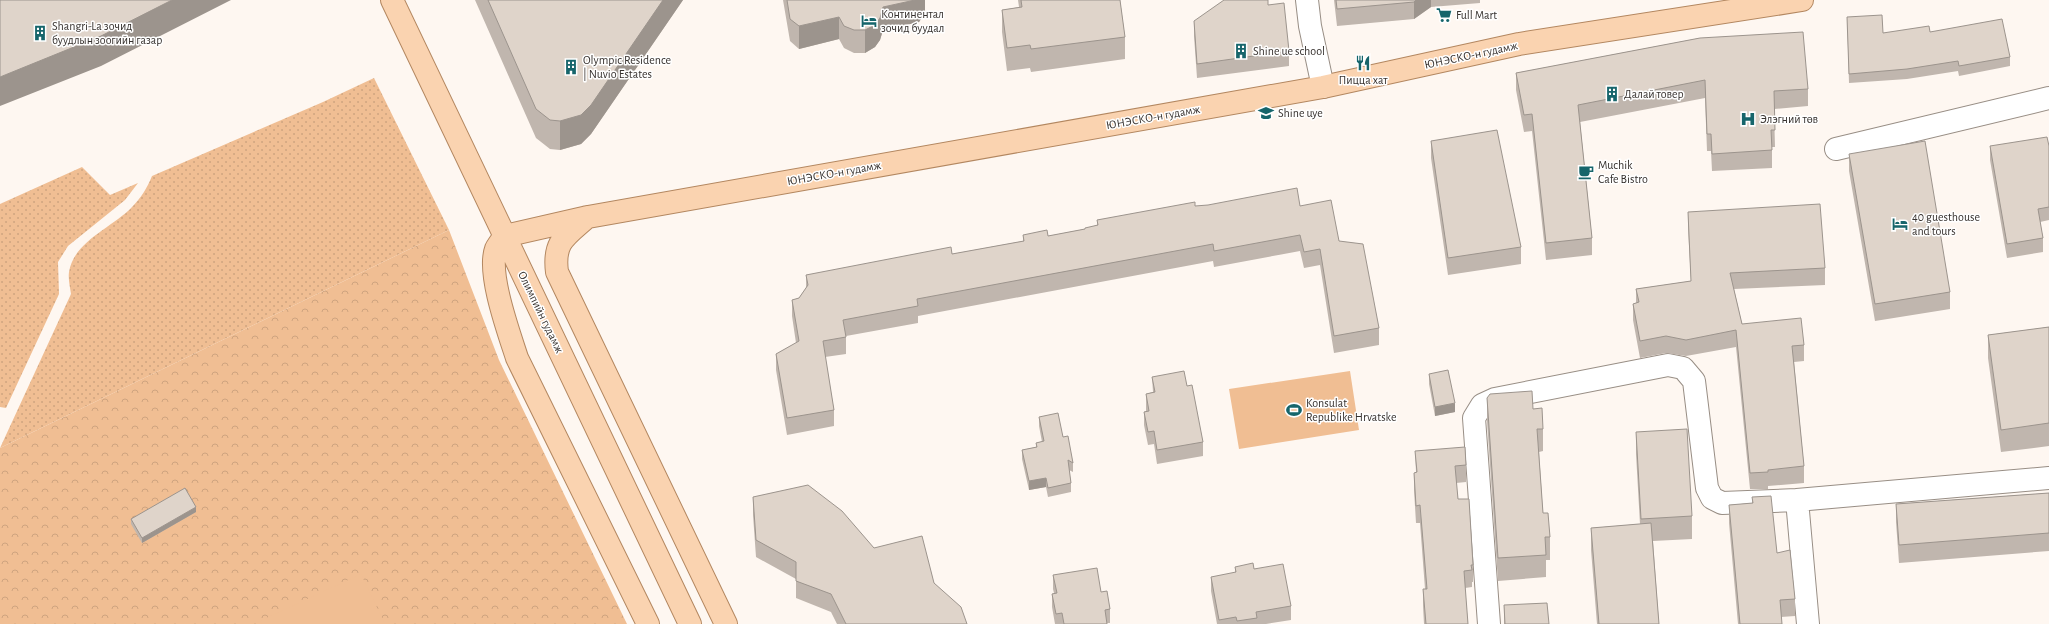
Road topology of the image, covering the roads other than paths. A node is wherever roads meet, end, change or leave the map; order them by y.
1 (392, 0) edge
2 (1307, 0) edge
3 (1802, 0) edge
4 (1323, 87) junction
5 (2049, 98) edge
6 (1836, 149) dead end
7 (588, 217) junction
8 (505, 236) junction
9 (2049, 478) edge
10 (1797, 500) junction
11 (648, 624) edge
12 (690, 624) edge
13 (726, 624) edge
14 (1488, 624) edge
15 (1808, 624) edge

1 - 8 main road, Олимпийн гудамж
2 - 4 street
3 - 4 main road, ЮНЭСКО-н гудамж
4 - 7 main road, ЮНЭСКО-н гудамж
5 - 6 street
7 - 8 main road, ЮНЭСКО-н гудамж
7 - 13 main road
8 - 11 main road
8 - 12 main road, Олимпийн гудамж
9 - 10 street
10 - 14 street
10 - 15 street

